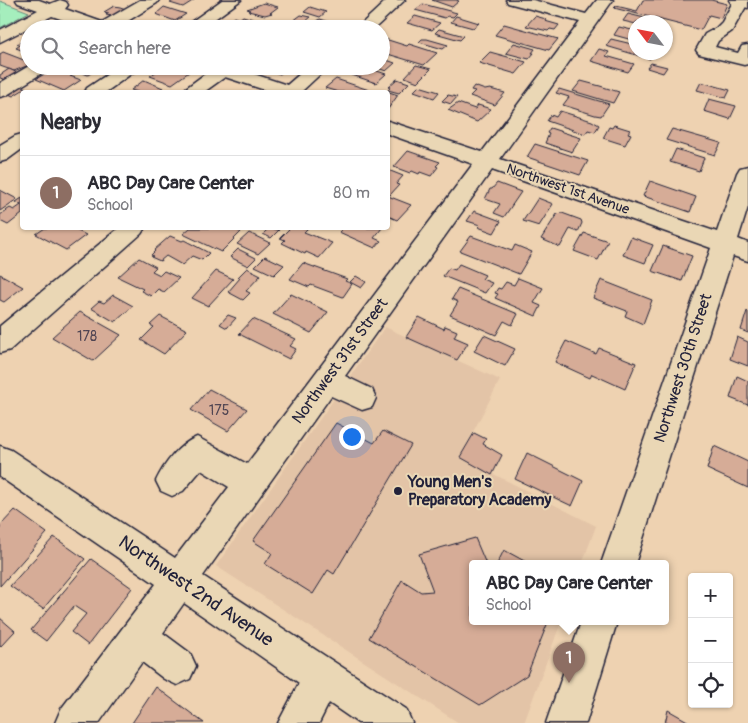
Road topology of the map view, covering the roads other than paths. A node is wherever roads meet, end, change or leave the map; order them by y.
1 (24, 0) edge
2 (69, 0) edge
3 (151, 0) edge
4 (233, 0) edge
5 (397, 0) edge
6 (514, 0) edge
7 (742, 1) edge
8 (596, 6) edge
9 (51, 10) junction
10 (32, 20) edge
11 (79, 20) edge
12 (119, 20) edge
13 (203, 20) edge
14 (374, 20) edge
15 (20, 26) edge
16 (0, 37) edge
17 (748, 50) edge
18 (26, 75) edge
19 (120, 75) edge
20 (210, 75) edge
21 (238, 75) edge
22 (309, 75) edge
23 (97, 90) edge
24 (195, 90) edge
25 (283, 90) edge
26 (291, 90) edge
27 (0, 91) edge
28 (390, 128) edge
29 (20, 141) edge
30 (0, 155) edge
31 (486, 160) junction
32 (748, 173) edge
33 (131, 230) edge
34 (736, 248) edge
35 (0, 342) edge
36 (326, 380) junction
37 (362, 398) dead end
38 (0, 460) edge
39 (172, 481) dead end
40 (251, 483) junction
41 (619, 560) edge
42 (180, 581) junction
43 (598, 625) edge
44 (138, 637) junction
45 (177, 666) dead end
46 (323, 677) junction
47 (75, 723) edge
48 (298, 723) edge
49 (392, 723) edge
50 (566, 723) edge

1 - 9 street
2 - 9 street
3 - 12 street
4 - 13 street
5 - 14 street
6 - 8 street
7 - 17 street
8 - 31 street, Northwest 31st Street
9 - 10 street
9 - 11 street
15 - 16 street
18 - 27 street
19 - 23 street
20 - 24 street
21 - 25 street
22 - 26 street
28 - 31 street, Northwest 1st Avenue
29 - 30 street
31 - 34 street, Northwest 1st Avenue
31 - 36 street, Northwest 31st Street
32 - 34 street, Northwest 30th Street
33 - 35 street
34 - 41 street, Northwest 30th Street
36 - 37 street
36 - 40 street, Northwest 31st Street
38 - 42 street, Northwest 2nd Avenue
39 - 40 street
40 - 42 street, Northwest 31st Street
42 - 44 street, Northwest 31st Street
42 - 46 street, Northwest 2nd Avenue
43 - 50 street
44 - 45 street
44 - 47 street, Northwest 31st Street
46 - 48 street
46 - 49 street, Northwest 2nd Avenue

